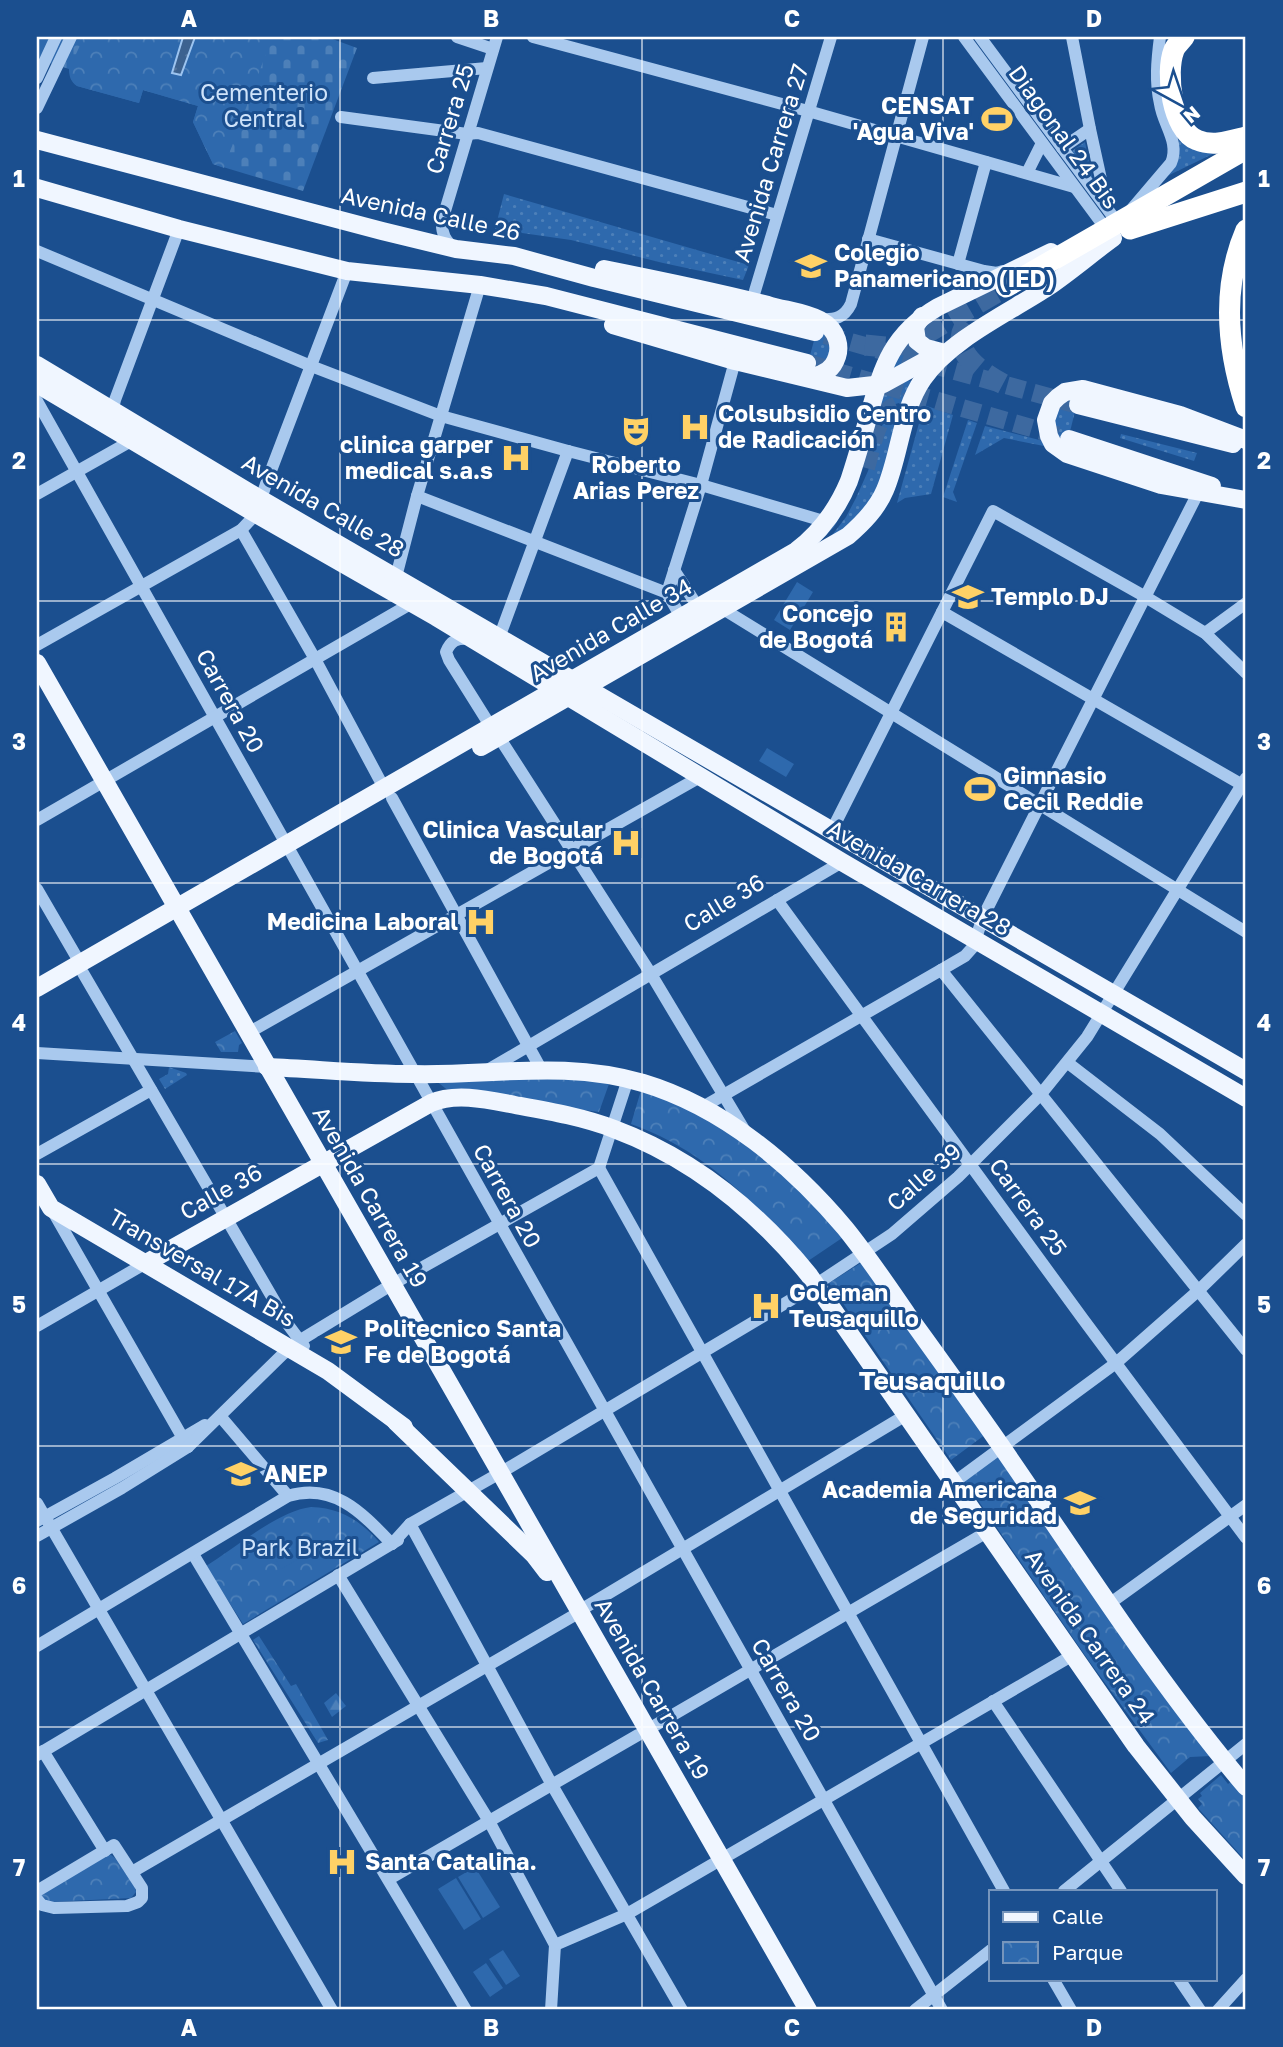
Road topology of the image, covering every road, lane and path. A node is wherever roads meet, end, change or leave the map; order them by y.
1 (56, 37) edge
2 (71, 37) edge
3 (457, 37) edge
4 (533, 37) edge
5 (831, 37) edge
6 (922, 37) edge
7 (964, 37) edge
8 (980, 37) edge
9 (1072, 37) edge
10 (1160, 37) edge
11 (1166, 37) edge
12 (1184, 37) edge
13 (495, 43) edge
14 (1157, 64) junction
15 (487, 68) junction
16 (37, 78) edge
17 (373, 78) dead end
18 (37, 108) edge
19 (808, 111) junction
20 (341, 117) dead end
21 (1090, 129) junction
22 (467, 134) junction
23 (896, 136) junction
24 (1246, 137) edge
25 (37, 140) edge
26 (1042, 144) junction
27 (1062, 148) junction
28 (1246, 149) edge
29 (986, 162) junction
30 (1246, 166) edge
31 (1027, 173) junction
32 (1074, 187) junction
33 (37, 188) edge
34 (1246, 192) edge
35 (777, 215) junction
36 (1116, 224) junction
37 (179, 229) junction
38 (1246, 230) edge
39 (868, 239) junction
40 (456, 249) junction
41 (37, 251) edge
42 (514, 256) junction
43 (958, 264) junction
44 (347, 271) junction
45 (1010, 284) junction
46 (480, 285) junction
47 (152, 299) junction
48 (752, 301) junction
49 (922, 316) junction
50 (987, 325) junction
51 (817, 326) junction
52 (941, 352) junction
53 (735, 361) junction
54 (37, 365) edge
55 (311, 366) junction
56 (806, 370) junction
57 (37, 384) edge
58 (877, 386) junction
59 (847, 388) junction
60 (37, 401) edge
61 (1079, 405) tunnel mouth
62 (1246, 407) edge
63 (442, 416) junction
64 (110, 418) junction
65 (867, 423) junction
66 (1069, 439) tunnel mouth
67 (1246, 440) edge
68 (131, 441) junction
69 (1246, 447) edge
70 (568, 452) junction
71 (866, 468) tunnel mouth
72 (76, 472) junction
73 (701, 485) junction
74 (1198, 493) junction
75 (37, 494) edge
76 (417, 496) junction
77 (1246, 499) edge
78 (259, 507) junction
79 (827, 522) junction
80 (241, 530) junction
81 (536, 541) junction
82 (674, 570) junction
83 (782, 573) junction
84 (396, 577) junction
85 (142, 586) junction
86 (667, 593) junction
87 (1144, 596) junction
88 (412, 603) junction
89 (1246, 603) edge
90 (698, 607) junction
91 (723, 609) junction
92 (942, 612) junction
93 (681, 617) junction
94 (1205, 633) junction
95 (499, 638) junction
96 (473, 639) junction
97 (37, 645) edge
98 (315, 659) junction
99 (37, 663) edge
100 (1246, 673) edge
101 (572, 688) junction
102 (1093, 700) junction
103 (891, 712) junction
104 (215, 717) junction
105 (495, 732) junction
106 (700, 777) junction
107 (104, 781) junction
108 (1245, 783) edge
109 (388, 793) junction
110 (1040, 804) junction
111 (37, 820) edge
112 (832, 830) junction
113 (571, 849) junction
114 (289, 850) junction
115 (842, 862) junction
116 (37, 889) edge
117 (1178, 889) junction
118 (777, 900) junction
119 (179, 912) junction
120 (456, 915) junction
121 (984, 917) junction
122 (1246, 932) edge
123 (976, 939) junction
124 (81, 968) junction
125 (358, 970) junction
126 (941, 970) junction
127 (651, 974) junction
128 (37, 988) edge
129 (1114, 994) junction
130 (37, 999) edge
131 (1102, 1014) junction
132 (861, 1016) junction
133 (248, 1033) junction
134 (529, 1046) junction
135 (37, 1053) edge
136 (134, 1060) junction
137 (1068, 1063) junction
138 (267, 1067) junction
139 (541, 1069) junction
140 (1246, 1070) edge
141 (486, 1071) junction
142 (416, 1074) junction
143 (628, 1079) junction
144 (151, 1090) junction
145 (1041, 1094) junction
146 (723, 1095) junction
147 (1246, 1098) edge
148 (431, 1103) junction
149 (701, 1108) junction
150 (612, 1128) junction
151 (748, 1137) junction
152 (37, 1154) edge
153 (322, 1164) junction
154 (971, 1164) junction
155 (599, 1168) junction
156 (37, 1184) edge
157 (51, 1208) junction
158 (1246, 1215) edge
159 (226, 1218) junction
160 (499, 1224) junction
161 (1246, 1244) edge
162 (863, 1253) junction
163 (146, 1263) junction
164 (815, 1284) junction
165 (391, 1285) junction
166 (99, 1290) junction
167 (1199, 1290) junction
168 (37, 1326) edge
169 (295, 1345) junction
170 (1246, 1350) edge
171 (701, 1353) junction
172 (1116, 1363) junction
173 (605, 1410) junction
174 (906, 1415) junction
175 (220, 1416) junction
176 (185, 1442) junction
177 (1002, 1447) junction
178 (500, 1473) junction
179 (118, 1483) junction
180 (953, 1483) junction
181 (474, 1491) junction
182 (779, 1492) junction
183 (288, 1496) junction
184 (37, 1503) edge
185 (1246, 1506) edge
186 (1231, 1518) junction
187 (41, 1519) edge
188 (412, 1527) junction
189 (51, 1529) junction
190 (987, 1532) junction
191 (37, 1536) edge
192 (1246, 1538) edge
193 (391, 1544) junction
194 (684, 1549) junction
195 (540, 1553) junction
196 (193, 1554) junction
197 (338, 1575) junction
198 (1109, 1604) junction
199 (98, 1609) junction
200 (576, 1613) junction
201 (847, 1613) junction
202 (241, 1633) junction
203 (37, 1646) edge
204 (1073, 1655) junction
205 (488, 1664) junction
206 (750, 1670) junction
207 (146, 1690) junction
208 (993, 1701) junction
209 (417, 1706) junction
210 (642, 1732) junction
211 (920, 1744) junction
212 (1246, 1744) edge
213 (40, 1753) edge
214 (318, 1762) junction
215 (1224, 1762) junction
216 (552, 1785) junction
217 (1246, 1787) edge
218 (1178, 1799) junction
219 (824, 1800) junction
220 (221, 1819) junction
221 (489, 1821) junction
222 (105, 1851) junction
223 (1101, 1861) junction
224 (717, 1862) junction
225 (132, 1871) junction
226 (1246, 1876) edge
227 (389, 1879) junction
228 (1003, 1890) edge
229 (1065, 1890) edge
230 (1120, 1890) edge
231 (37, 1891) edge
232 (37, 1899) edge
233 (627, 1914) junction
234 (555, 1945) junction
235 (989, 1952) edge
236 (1246, 1979) edge
237 (1054, 1980) edge
238 (1181, 1980) edge
239 (933, 1996) junction
240 (332, 2010) edge
241 (466, 2010) edge
242 (551, 2010) edge
243 (682, 2010) edge
244 (796, 2010) edge
245 (808, 2010) edge
246 (915, 2010) edge
247 (942, 2010) edge
248 (1071, 2010) edge
249 (1200, 2010) edge
250 (1218, 2010) edge

1 - 16 street
2 - 18 street
3 - 13 street
4 - 19 street
5 - 19 street, Avenida Carrera 27
6 - 23 street
7 - 26 street, Diagonal 24 Bis
8 - 27 street, Diagonal 24 Bis
9 - 21 street
10 - 14 street
11 - 14 street
12 - 24 highway
13 - 15 street, Carrera 25
14 - 36 street
15 - 17 street
15 - 22 street, Carrera 25
19 - 23 street
19 - 35 street, Avenida Carrera 27
20 - 22 street
21 - 27 street
21 - 36 street
22 - 35 street
22 - 40 street, Carrera 25
23 - 29 street
23 - 39 street
25 - 40 main road, Avenida Calle 26
26 - 31 street
26 - 32 street, Diagonal 24 Bis
27 - 36 street, Diagonal 24 Bis
28 - 36 highway
29 - 31 street
29 - 43 street
30 - 36 highway
31 - 32 street
32 - 36 street, Diagonal 24 Bis
33 - 37 main road
34 - 36 highway
35 - 48 street, Avenida Carrera 27
36 - 45 highway
36 - 50 main road, Avenida Calle 34
37 - 44 main road
37 - 47 street
38 - 62 highway
39 - 43 street
39 - 51 street
40 - 42 main road, Avenida Calle 26
41 - 47 street
42 - 48 main road
42 - 51 main road, Avenida Calle 26
43 - 45 street
44 - 46 main road
44 - 55 street
45 - 49 main road, Avenida Calle 34
46 - 53 main road
46 - 56 main road
46 - 63 street
47 - 55 street
47 - 64 street
48 - 51 main road
49 - 52 main road
49 - 58 main road, Avenida Calle 34
50 - 52 main road
50 - 83 main road, Avenida Calle 34
51 - 56 main road
52 - 58 main road
53 - 56 main road
53 - 73 street
54 - 64 main road, Avenida Calle 28
55 - 63 street
55 - 78 street
56 - 59 main road
57 - 64 main road, Avenida Calle 28
58 - 59 main road
58 - 65 main road, Avenida Calle 34
59 - 65 main road
60 - 72 street, Carrera 20
61 - 69 main road
63 - 70 street
63 - 76 street
64 - 68 main road, Avenida Calle 28
64 - 78 main road, Avenida Calle 28
65 - 79 main road, Avenida Calle 34
66 - 77 main road
67 - 74 main road
68 - 72 street
68 - 78 main road, Avenida Calle 28
70 - 73 street
70 - 81 street
71 - 83 main road
72 - 75 street
72 - 85 street, Carrera 20
73 - 79 street
73 - 82 street
74 - 77 main road
74 - 87 street
76 - 81 street
76 - 84 street
78 - 80 street
78 - 84 main road, Avenida Calle 28
78 - 88 main road, Avenida Calle 28
79 - 90 main road, Avenida Calle 34
80 - 85 street
80 - 98 street
81 - 86 street
81 - 95 street
82 - 86 street
82 - 90 street
83 - 91 main road, Avenida Calle 34
84 - 95 main road, Avenida Calle 28
85 - 97 street
85 - 104 street, Carrera 20
86 - 93 street
87 - 92 street
87 - 94 street
87 - 102 street
88 - 96 main road, Avenida Calle 28
88 - 98 street
89 - 94 street
90 - 93 main road, Avenida Calle 34
91 - 101 main road, Avenida Calle 34
91 - 103 street
92 - 102 street
92 - 103 street
93 - 101 main road, Avenida Calle 34
94 - 100 street
95 - 101 main road, Avenida Calle 28
96 - 101 main road, Avenida Calle 28
96 - 105 street
98 - 104 street
98 - 109 street
99 - 107 main road, Avenida Carrera 19
101 - 105 main road, Avenida Calle 34
101 - 106 main road, Avenida Carrera 28
101 - 112 main road, Avenida Carrera 28
102 - 108 street
102 - 110 street
103 - 110 street
103 - 112 street
104 - 107 street
104 - 114 street, Carrera 20
105 - 109 main road, Avenida Calle 34
105 - 113 street
106 - 113 street
106 - 115 main road, Avenida Carrera 28
107 - 111 street
107 - 119 main road, Avenida Carrera 19
108 - 117 street, Calle 39
109 - 114 main road, Avenida Calle 34
109 - 120 street
110 - 117 street
110 - 121 street
112 - 121 main road, Avenida Carrera 28
113 - 120 street
113 - 127 street
114 - 119 main road, Avenida Calle 34
114 - 125 street, Carrera 20
115 - 118 street, Calle 36
115 - 123 main road, Avenida Carrera 28
116 - 124 street
117 - 122 street
117 - 129 street, Calle 39
118 - 127 street, Calle 36
118 - 132 street, Carrera 25
119 - 124 main road, Avenida Calle 34
119 - 133 main road, Avenida Carrera 19
120 - 125 street
120 - 134 street
121 - 123 street
121 - 129 main road, Avenida Carrera 28
123 - 126 street
123 - 131 main road, Avenida Carrera 28
124 - 128 main road, Avenida Calle 34
124 - 130 main road, Avenida Calle 34
124 - 136 street
125 - 133 street
125 - 142 street, Carrera 20
126 - 132 street
126 - 145 street
127 - 134 street, Calle 36
127 - 146 street
129 - 131 street, Calle 39
129 - 140 main road, Avenida Carrera 28
131 - 137 street, Calle 39
131 - 147 main road, Avenida Carrera 28
132 - 146 street
132 - 154 street, Carrera 25
133 - 138 main road, Avenida Carrera 19
134 - 139 street
134 - 141 street, Calle 36
135 - 136 street
136 - 138 street
136 - 144 street
137 - 145 street, Calle 39
137 - 158 street
138 - 142 main road, Avenida Carrera 24
138 - 153 main road, Avenida Carrera 19
139 - 141 main road, Avenida Carrera 24
139 - 143 main road, Avenida Carrera 24
141 - 142 main road, Avenida Carrera 24
142 - 148 street, Carrera 20
143 - 149 main road, Avenida Carrera 24
143 - 150 street
144 - 152 street
144 - 159 street
145 - 154 street, Calle 39
145 - 167 street
146 - 149 street
146 - 151 street
148 - 150 main road, Avenida Carrera 24
148 - 153 main road, Calle 36
148 - 160 street, Carrera 20
149 - 151 main road, Avenida Carrera 24
150 - 155 street
150 - 164 main road, Avenida Carrera 24
151 - 162 main road, Avenida Carrera 24
153 - 159 main road, Calle 36
153 - 165 main road, Avenida Carrera 19
154 - 162 street, Calle 39
154 - 172 street, Carrera 25
155 - 160 street
155 - 171 street
156 - 157 main road
157 - 163 main road, Transversal 17A Bis
157 - 166 street
159 - 163 main road, Calle 36
159 - 169 street
160 - 165 street
160 - 173 street, Carrera 20
161 - 167 street
162 - 164 street, Calle 39
162 - 177 main road, Avenida Carrera 24
163 - 166 street, Calle 36
163 - 169 main road, Transversal 17A Bis
164 - 171 street, Calle 39
164 - 174 main road, Avenida Carrera 24
165 - 169 street
165 - 178 main road, Avenida Carrera 19
166 - 168 street, Calle 36
166 - 176 street
167 - 170 street
167 - 172 street
169 - 175 street
169 - 181 main road, Transversal 17A Bis
171 - 173 street, Calle 39
171 - 182 street
172 - 177 street
172 - 186 street, Carrera 25
173 - 178 street, Calle 39
173 - 194 street, Carrera 20
174 - 180 main road, Avenida Carrera 24
174 - 182 street
175 - 176 street
175 - 183 street
176 - 179 street
177 - 180 street
177 - 198 main road, Avenida Carrera 24
178 - 181 street, Calle 39
178 - 195 main road, Avenida Carrera 19
179 - 187 street
179 - 189 street
180 - 190 main road, Avenida Carrera 24
181 - 188 street, Calle 39
181 - 195 main road, Transversal 17A Bis
182 - 194 street
182 - 201 street
183 - 193 street
183 - 196 street
184 - 187 street
185 - 186 street
186 - 192 street, Carrera 25
186 - 198 street
187 - 189 street
188 - 193 street, Calle 39
188 - 205 street
189 - 191 street
189 - 199 street
190 - 201 street
190 - 204 main road, Avenida Carrera 24
193 - 197 street, Calle 39
194 - 200 street
194 - 206 street, Carrera 20
195 - 200 main road, Avenida Carrera 19
196 - 199 street
196 - 202 street
197 - 202 street, Calle 39
197 - 209 street
198 - 215 main road, Avenida Carrera 24
199 - 203 street
199 - 207 street
200 - 205 street
200 - 210 main road, Avenida Carrera 19
201 - 206 street
201 - 211 street
202 - 207 street, Calle 39
202 - 214 street
204 - 208 street
204 - 218 main road, Avenida Carrera 24
205 - 209 street
205 - 216 street
206 - 210 street
206 - 219 street, Carrera 20
207 - 213 street, Calle 39
207 - 220 street
208 - 211 street
208 - 223 street
209 - 214 street
209 - 221 street
210 - 216 street
210 - 224 main road, Avenida Carrera 19
211 - 219 street
211 - 228 street
212 - 215 street
213 - 222 street
214 - 220 street
214 - 227 street
215 - 217 main road, Avenida Carrera 24
215 - 218 street
216 - 221 street
216 - 233 street
218 - 223 street
218 - 226 main road, Avenida Carrera 24
219 - 224 street
219 - 239 street, Carrera 20
220 - 225 street
220 - 240 street
221 - 227 street
221 - 234 street
222 - 225 street
222 - 231 street
223 - 229 street
223 - 230 street
224 - 233 street
224 - 244 main road, Avenida Carrera 19
224 - 245 main road, Avenida Carrera 19
225 - 232 street
227 - 241 street
233 - 234 street
233 - 243 street
234 - 242 street
235 - 239 street
236 - 250 street
237 - 248 street
238 - 249 street
239 - 246 street
239 - 247 street, Carrera 20

